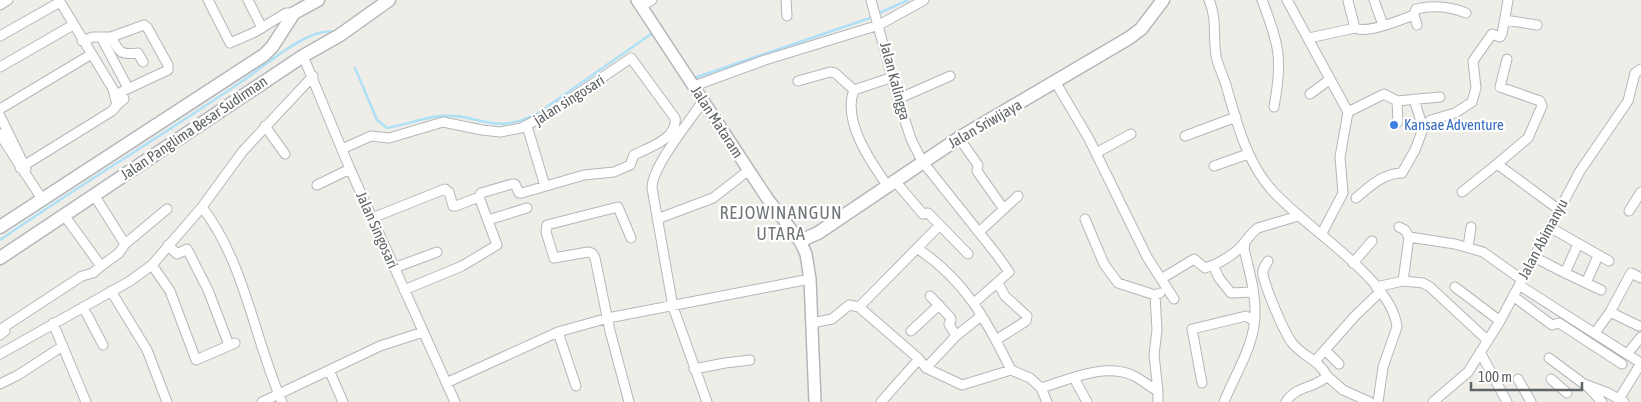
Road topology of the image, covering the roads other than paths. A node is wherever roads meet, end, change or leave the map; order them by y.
1 (8, 0) edge
2 (208, 0) edge
3 (248, 0) edge
4 (318, 0) edge
5 (390, 0) edge
6 (652, 0) edge
7 (786, 0) edge
8 (872, 0) edge
9 (924, 0) edge
10 (1163, 0) edge
11 (1210, 0) edge
12 (1262, 0) edge
13 (1287, 0) edge
14 (1348, 0) edge
15 (1374, 0) edge
16 (1413, 0) edge
17 (1508, 0) edge
18 (59, 1) edge
19 (639, 3) edge
20 (0, 5) edge
21 (1415, 12) junction
22 (294, 13) junction
23 (1466, 13) dead end
24 (787, 16) dead end
25 (1505, 20) junction
26 (73, 25) junction
27 (879, 25) junction
28 (1382, 25) junction
29 (1418, 25) dead end
30 (1537, 25) dead end
31 (262, 28) junction
32 (1355, 28) junction
33 (0, 36) edge
34 (100, 37) junction
35 (111, 37) junction
36 (1309, 38) junction
37 (82, 41) junction
38 (90, 55) junction
39 (303, 56) junction
40 (1507, 59) dead end
41 (143, 62) dead end
42 (0, 67) edge
43 (1641, 69) edge
44 (313, 76) junction
45 (950, 76) dead end
46 (893, 77) junction
47 (1328, 80) junction
48 (798, 81) dead end
49 (1056, 83) junction
50 (694, 86) junction
51 (128, 88) junction
52 (854, 90) junction
53 (1310, 94) dead end
54 (1440, 97) dead end
55 (898, 99) junction
56 (1414, 100) junction
57 (703, 101) junction
58 (1398, 101) junction
59 (116, 105) junction
60 (1274, 106) dead end
61 (0, 109) edge
62 (1348, 112) junction
63 (0, 116) edge
64 (1236, 117) junction
65 (1398, 122) dead end
66 (265, 126) junction
67 (527, 126) junction
68 (1423, 128) junction
69 (0, 134) edge
70 (1131, 134) dead end
71 (1185, 136) dead end
72 (959, 138) junction
73 (342, 149) junction
74 (1096, 153) junction
75 (285, 154) dead end
76 (1248, 154) junction
77 (922, 161) junction
78 (1497, 164) junction
79 (22, 166) junction
80 (1214, 166) dead end
81 (350, 169) junction
82 (749, 170) junction
83 (890, 182) junction
84 (317, 185) dead end
85 (545, 186) junction
86 (1462, 192) dead end
87 (1641, 192) edge
88 (94, 195) junction
89 (1018, 196) dead end
90 (479, 197) junction
91 (1356, 198) dead end
92 (42, 199) junction
93 (202, 207) junction
94 (527, 208) dead end
95 (1003, 208) junction
96 (167, 209) dead end
97 (1558, 209) junction
98 (1629, 212) dead end
99 (64, 214) junction
100 (1298, 216) junction
101 (372, 218) junction
102 (657, 219) junction
103 (1085, 219) dead end
104 (488, 220) junction
105 (939, 226) junction
106 (0, 227) edge
107 (1399, 227) dead end
108 (1471, 227) dead end
109 (1551, 228) junction
110 (979, 232) junction
111 (1322, 233) junction
112 (1409, 237) junction
113 (631, 238) dead end
114 (800, 241) junction
115 (1372, 241) dead end
116 (1245, 243) junction
117 (125, 244) junction
118 (1578, 244) junction
119 (168, 246) junction
120 (1468, 246) junction
121 (918, 249) junction
122 (437, 252) dead end
123 (968, 254) dead end
124 (1598, 256) junction
125 (0, 258) edge
126 (1349, 258) junction
127 (1534, 258) junction
128 (1268, 261) dead end
129 (1609, 261) dead end
130 (152, 265) junction
131 (1213, 265) junction
132 (101, 266) junction
133 (394, 268) junction
134 (1565, 273) junction
135 (1641, 278) edge
136 (810, 279) junction
137 (1161, 279) junction
138 (1403, 280) junction
139 (1520, 282) junction
140 (998, 283) junction
141 (1586, 283) junction
142 (1455, 287) dead end
143 (1378, 289) junction
144 (404, 290) junction
145 (1167, 290) junction
146 (1601, 290) dead end
147 (111, 291) junction
148 (1253, 292) junction
149 (1156, 295) junction
150 (930, 296) dead end
151 (1513, 296) junction
152 (1174, 299) dead end
153 (974, 303) junction
154 (939, 305) junction
155 (83, 307) junction
156 (673, 307) junction
157 (859, 307) junction
158 (1610, 312) junction
159 (981, 316) junction
160 (608, 318) junction
161 (1254, 321) junction
162 (1500, 321) junction
163 (53, 323) junction
164 (812, 323) junction
165 (1639, 326) dead end
166 (911, 331) dead end
167 (423, 332) junction
168 (558, 332) junction
169 (1595, 333) junction
170 (0, 335) edge
171 (956, 336) junction
172 (1641, 336) edge
173 (1486, 339) junction
174 (996, 340) junction
175 (103, 345) dead end
176 (63, 346) junction
177 (1326, 351) junction
178 (1480, 352) junction
179 (0, 354) edge
180 (1627, 354) junction
181 (1549, 358) dead end
182 (919, 359) junction
183 (750, 360) dead end
184 (1316, 360) junction
185 (1641, 363) edge
186 (1339, 364) dead end
187 (1622, 364) dead end
188 (926, 368) junction
189 (694, 369) junction
190 (329, 370) junction
191 (1011, 370) junction
192 (1570, 373) junction
193 (1327, 376) junction
194 (1074, 378) junction
195 (1518, 379) dead end
196 (1551, 379) dead end
197 (446, 383) junction
198 (1202, 383) dead end
199 (0, 384) edge
200 (1584, 384) junction
201 (576, 386) dead end
202 (1558, 386) junction
203 (1040, 388) junction
204 (1158, 391) junction
205 (1567, 393) dead end
206 (281, 398) edge
207 (1622, 400) edge
208 (1504, 401) edge
209 (86, 402) edge
210 (167, 402) edge
211 (262, 402) edge
212 (343, 402) edge
213 (454, 402) edge
214 (630, 402) edge
215 (707, 402) edge
216 (815, 402) edge
217 (881, 402) edge
218 (1047, 402) edge
219 (1087, 402) edge
220 (1158, 402) edge
221 (1224, 402) edge
222 (1286, 402) edge
223 (1370, 402) edge
224 (1378, 402) edge
225 (1434, 402) edge
226 (1531, 402) edge
227 (1602, 402) edge

1 - 20 street
2 - 31 street
3 - 31 street
4 - 22 main road, Jalan Panglima Besar Sudirman
5 - 39 main road, Jalan Panglima Besar Sudirman
6 - 19 street
7 - 24 street
8 - 27 street, Jalan Kalingga
9 - 27 street
10 - 49 main road, Jalan Sriwijaya
11 - 64 street
12 - 60 street
13 - 36 street
14 - 32 street
15 - 28 street
16 - 21 street
17 - 25 street
18 - 26 street
18 - 33 street
19 - 50 street, Jalan Mataram
21 - 23 street
21 - 28 street
21 - 29 street
22 - 31 street
22 - 92 main road, Jalan Panglima Besar Sudirman
25 - 30 street
25 - 68 street
26 - 37 street
26 - 42 street
27 - 46 street, Jalan Kalingga
27 - 50 street
28 - 32 street
32 - 36 street
34 - 35 street
34 - 37 street
34 - 51 street
35 - 41 street
35 - 51 street
36 - 47 street
37 - 38 street
38 - 59 street
38 - 61 street
39 - 44 street, Jalan Singosari
39 - 88 main road, Jalan Panglima Besar Sudirman
40 - 78 street
43 - 97 street, Jalan Abimanyu
44 - 66 street
44 - 73 street, Jalan Singosari
45 - 55 street
46 - 52 street
46 - 55 street, Jalan Kalingga
47 - 53 street
47 - 62 street
48 - 52 street
49 - 72 main road, Jalan Sriwijaya
49 - 74 street
50 - 57 street, Jalan Mataram
51 - 59 street
52 - 83 street
54 - 56 street
55 - 77 street, Jalan Kalingga
56 - 58 street
56 - 68 street
57 - 82 street, Jalan Mataram
57 - 102 street
58 - 62 street
58 - 65 street
59 - 79 street
62 - 111 street
63 - 79 street
64 - 71 street
64 - 76 street
66 - 75 street
66 - 93 street
67 - 73 street, jalan singosari
67 - 85 street
67 - 85 street, jalan singosari
68 - 91 street
69 - 79 street
70 - 74 street
72 - 77 main road, Jalan Sriwijaya
72 - 95 street
73 - 81 street, Jalan Singosari
74 - 137 street
76 - 80 street
76 - 100 street
77 - 83 main road, Jalan Sriwijaya
77 - 110 street, Jalan Kalingga
78 - 86 street
78 - 97 street
79 - 92 street
81 - 84 street
81 - 101 street, Jalan Singosari
82 - 102 street
82 - 114 street, Jalan Mataram
83 - 105 street
83 - 114 main road, Jalan Sriwijaya
85 - 90 street
87 - 98 street
88 - 99 main road, Jalan Panglima Besar Sudirman
88 - 117 street
89 - 95 street
90 - 101 street
90 - 104 street
92 - 106 main road, Jalan Panglima Besar Sudirman
93 - 119 street
93 - 206 street
94 - 104 street
95 - 110 street
96 - 117 street
97 - 109 street, Jalan Abimanyu
99 - 125 main road, Jalan Panglima Besar Sudirman
99 - 132 street
100 - 111 street
100 - 116 street
101 - 133 street, Jalan Singosari
102 - 156 street
103 - 149 street
104 - 144 street
105 - 121 street
105 - 123 street
107 - 112 street
108 - 120 street
109 - 118 street
109 - 127 street, Jalan Abimanyu
110 - 140 street, Jalan Kalingga
111 - 126 street
112 - 120 street
112 - 138 street
113 - 160 street
114 - 136 street, Jalan Mataram
115 - 126 street
116 - 131 street
116 - 148 street
117 - 132 street
118 - 124 street
118 - 134 street
119 - 130 street
119 - 130 street
120 - 139 street
121 - 153 street
121 - 157 street
122 - 133 street
124 - 129 street
124 - 141 street
126 - 143 street
127 - 134 street
127 - 139 street, Jalan Abimanyu
128 - 184 street
130 - 147 street
131 - 137 street
131 - 148 street
132 - 170 street
133 - 144 street, Jalan Singosari
134 - 141 street
135 - 158 street
136 - 156 street
136 - 164 street, Jalan Mataram
137 - 145 street
138 - 143 street
138 - 173 street
139 - 151 street, Jalan Abimanyu
139 - 169 street
140 - 153 street
140 - 174 street
141 - 146 street
142 - 162 street
143 - 177 street
143 - 224 street
144 - 167 street, Jalan Singosari
145 - 149 street
145 - 152 street
147 - 155 street
147 - 210 street
148 - 161 street
149 - 204 street
150 - 154 street
151 - 162 street, Jalan Abimanyu
151 - 187 street
153 - 159 street
154 - 166 street
154 - 171 street
155 - 163 street
155 - 175 street
156 - 160 street
156 - 189 street
157 - 164 street
157 - 182 street
158 - 165 street
158 - 169 street
159 - 171 street
159 - 174 street
160 - 168 street
160 - 214 street
161 - 198 street
161 - 221 street
162 - 173 street, Jalan Abimanyu
163 - 176 street
163 - 179 street
164 - 216 street, Jalan Mataram
167 - 190 street
167 - 197 street, Jalan Singosari
168 - 197 street
168 - 201 street
169 - 180 street
171 - 188 street
172 - 180 street
173 - 178 street, Jalan Abimanyu
174 - 191 street
176 - 199 street
176 - 209 street
177 - 184 street
177 - 186 street
178 - 208 street
178 - 225 street, Jalan Abimanyu
180 - 185 street
181 - 192 street
182 - 188 street
182 - 217 street
183 - 189 street
184 - 193 street
185 - 207 street
188 - 191 street
189 - 215 street
190 - 206 street
190 - 212 street
191 - 203 street
192 - 200 street
192 - 202 street
193 - 222 street
193 - 223 street
194 - 203 street
194 - 204 street
194 - 219 street
195 - 226 street
196 - 202 street
197 - 213 street, Jalan Singosari
200 - 207 street
200 - 227 street
202 - 205 street
203 - 218 street
204 - 220 street
206 - 211 street

